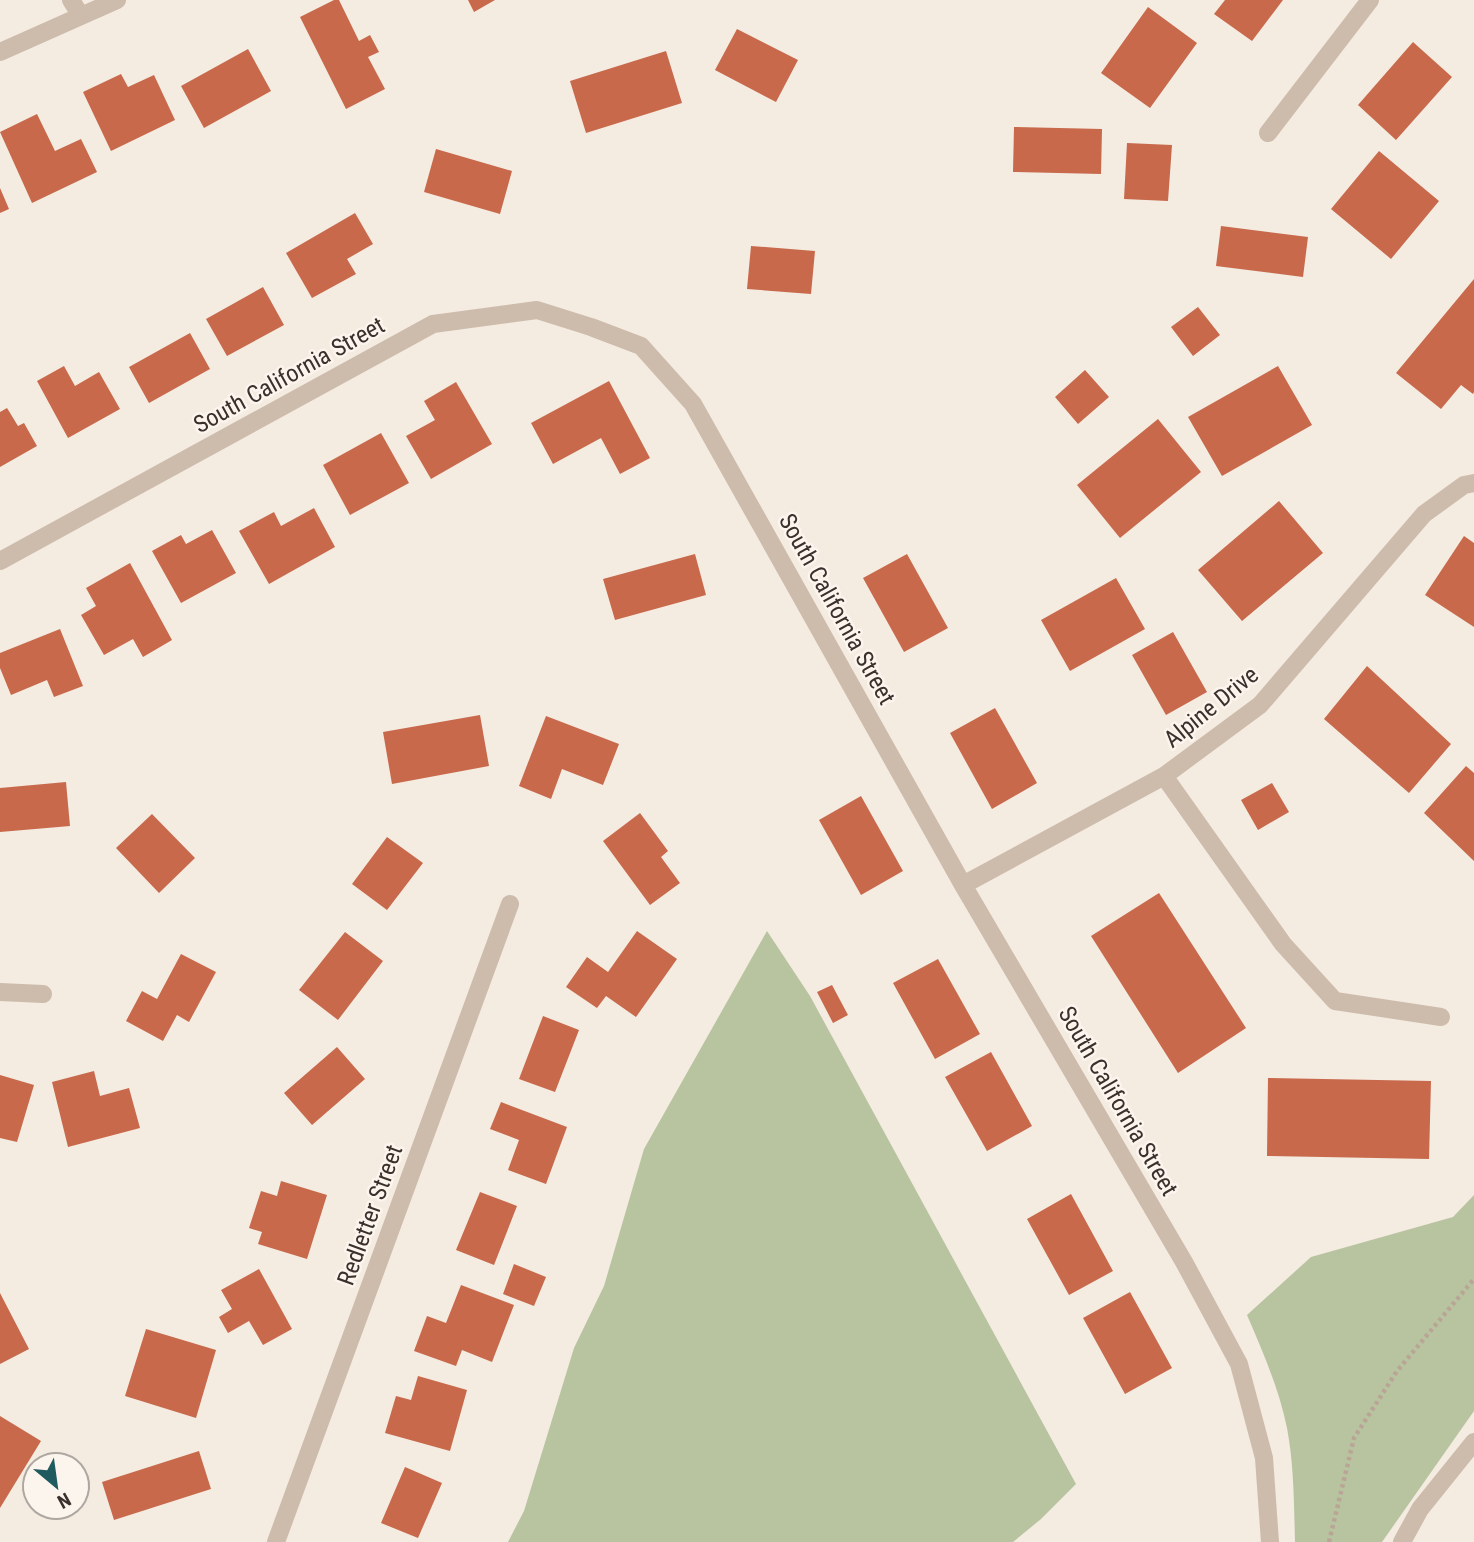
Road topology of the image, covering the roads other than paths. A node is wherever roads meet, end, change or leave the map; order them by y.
1 (71, 0) edge
2 (117, 0) edge
3 (1370, 0) edge
4 (81, 16) junction
5 (0, 52) edge
6 (1268, 133) dead end
7 (1474, 482) edge
8 (0, 561) edge
9 (1164, 776) junction
10 (964, 885) junction
11 (510, 904) dead end
12 (0, 992) edge
13 (43, 994) dead end
14 (1441, 1017) dead end
15 (1474, 1442) edge
16 (276, 1542) edge
17 (1270, 1542) edge
18 (1402, 1542) edge

1 - 4 street
2 - 4 street
3 - 6 street
4 - 5 street
7 - 9 street, Alpine Drive
8 - 10 street, South California Street
9 - 10 street, Alpine Drive
9 - 14 street
10 - 17 street, South California Street
11 - 16 street, Redletter Street
12 - 13 street
15 - 18 street

